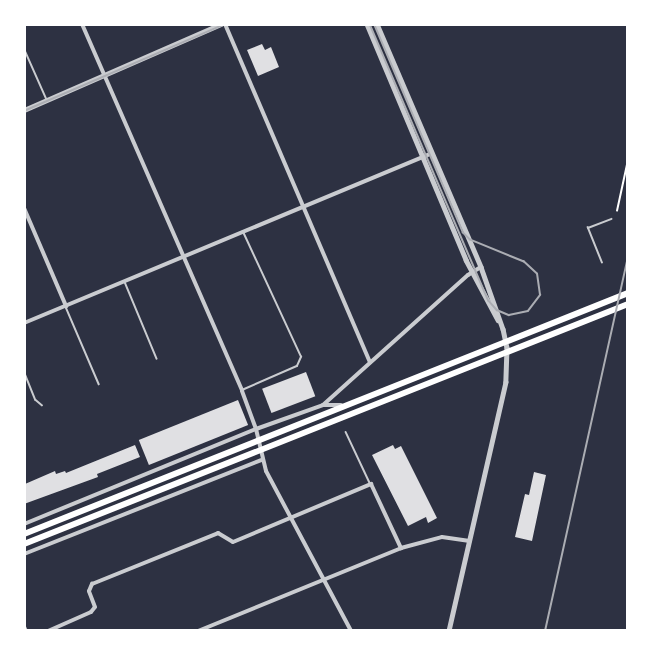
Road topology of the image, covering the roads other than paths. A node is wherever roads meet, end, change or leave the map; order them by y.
1 (82, 24) edge
2 (223, 24) edge
3 (367, 24) edge
4 (377, 24) edge
5 (24, 48) edge
6 (104, 75) junction
7 (47, 100) junction
8 (24, 110) edge
9 (432, 153) junction
10 (423, 157) junction
11 (305, 206) junction
12 (24, 208) edge
13 (611, 219) dead end
14 (243, 232) junction
15 (183, 257) junction
16 (602, 263) dead end
17 (482, 267) junction
18 (472, 272) junction
19 (124, 281) junction
20 (628, 293) edge
21 (628, 304) edge
22 (66, 306) junction
23 (24, 323) edge
24 (503, 329) junction
25 (157, 359) dead end
26 (370, 362) junction
27 (24, 371) edge
28 (99, 384) dead end
29 (242, 391) junction
30 (351, 404) junction
31 (42, 405) dead end
32 (323, 405) junction
33 (256, 429) junction
34 (346, 432) dead end
35 (258, 440) junction
36 (259, 451) junction
37 (261, 460) junction
38 (371, 484) junction
39 (291, 518) junction
40 (24, 524) edge
41 (24, 534) edge
42 (470, 541) junction
43 (24, 544) edge
44 (401, 548) junction
45 (24, 554) edge
46 (324, 580) junction
47 (48, 631) edge
48 (198, 631) edge
49 (351, 631) edge
50 (449, 631) edge

1 - 6 street
2 - 6 street
2 - 11 street
3 - 10 street
4 - 9 street
5 - 7 lane
6 - 7 street
6 - 15 street
7 - 8 street
9 - 10 street
9 - 17 street
10 - 11 street
10 - 18 street
11 - 14 street
11 - 26 street
12 - 22 street
13 - 16 lane
14 - 15 street
14 - 29 lane
15 - 19 street
15 - 29 street
17 - 18 street
17 - 24 street
18 - 24 street
18 - 26 street
19 - 22 street
19 - 25 lane
20 - 30 main road
21 - 36 main road
22 - 23 street
22 - 28 lane
24 - 42 street
26 - 32 street
27 - 31 lane
29 - 33 street
30 - 32 street
30 - 35 main road
32 - 33 street
33 - 35 street
33 - 40 street
34 - 38 lane
35 - 36 street
35 - 41 main road
36 - 37 street
36 - 43 main road
37 - 39 street
37 - 45 street
38 - 39 street
38 - 44 street
39 - 46 street
39 - 47 street
42 - 44 street
42 - 50 street
44 - 46 street
46 - 48 street
46 - 49 street

